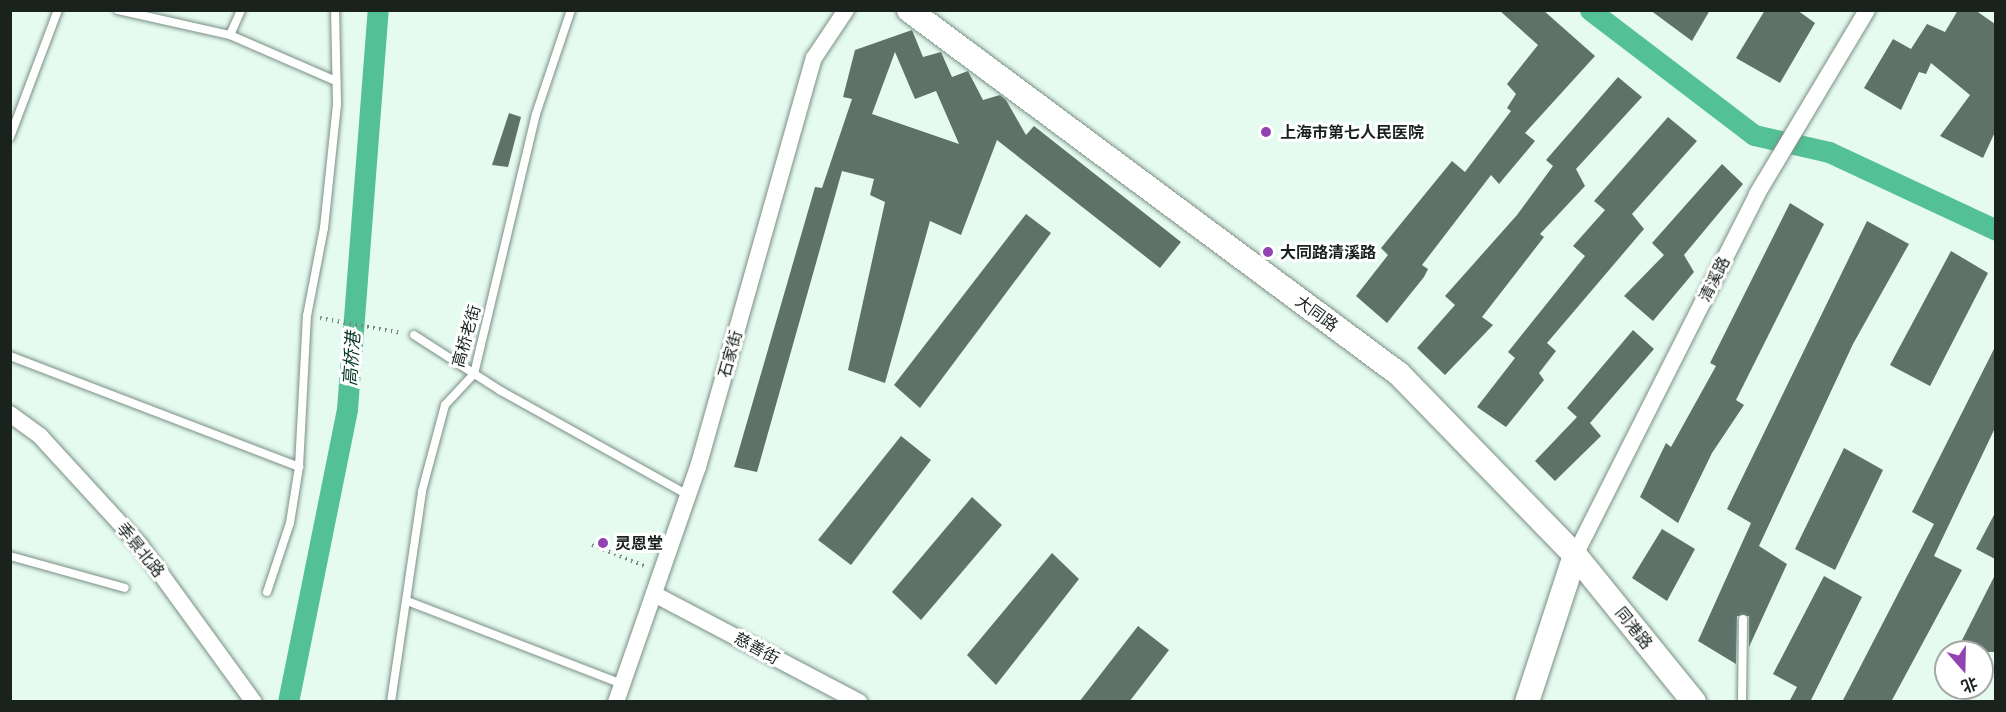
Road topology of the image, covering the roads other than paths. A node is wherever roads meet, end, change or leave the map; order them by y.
1 (58, 10) edge
2 (118, 10) edge
3 (241, 10) edge
4 (336, 10) edge
5 (571, 10) edge
6 (846, 10) edge
7 (909, 10) edge
8 (1867, 10) edge
9 (230, 35) junction
10 (336, 81) junction
11 (10, 137) edge
12 (414, 335) road end
13 (10, 356) edge
14 (474, 374) junction
15 (10, 414) edge
16 (298, 467) junction
17 (688, 495) junction
18 (1575, 555) junction
19 (10, 556) edge
20 (125, 588) dead end
21 (267, 592) dead end
22 (654, 594) junction
23 (407, 601) junction
24 (1743, 619) dead end
25 (622, 684) junction
26 (254, 702) edge
27 (391, 702) edge
28 (616, 702) edge
29 (859, 702) edge
30 (1527, 702) edge
31 (1694, 702) edge
32 (1742, 702) edge

1 - 11 lane
2 - 9 lane
3 - 9 lane
4 - 10 lane
5 - 14 lane, 高桥老街
6 - 17 street, 石家街
7 - 18 street, 大同路
8 - 18 street, 清溪路
9 - 10 lane
10 - 16 lane
12 - 14 lane
13 - 16 lane
14 - 17 lane
14 - 23 lane, 高桥老街
15 - 26 street, 季景北路
16 - 21 lane
17 - 22 street, 石家街
18 - 30 street
18 - 31 street, 同港路
19 - 20 lane
22 - 25 street, 石家街
22 - 29 street, 慈善街
23 - 25 lane
23 - 27 lane, 高桥老街
24 - 32 lane
25 - 28 street, 石家街

